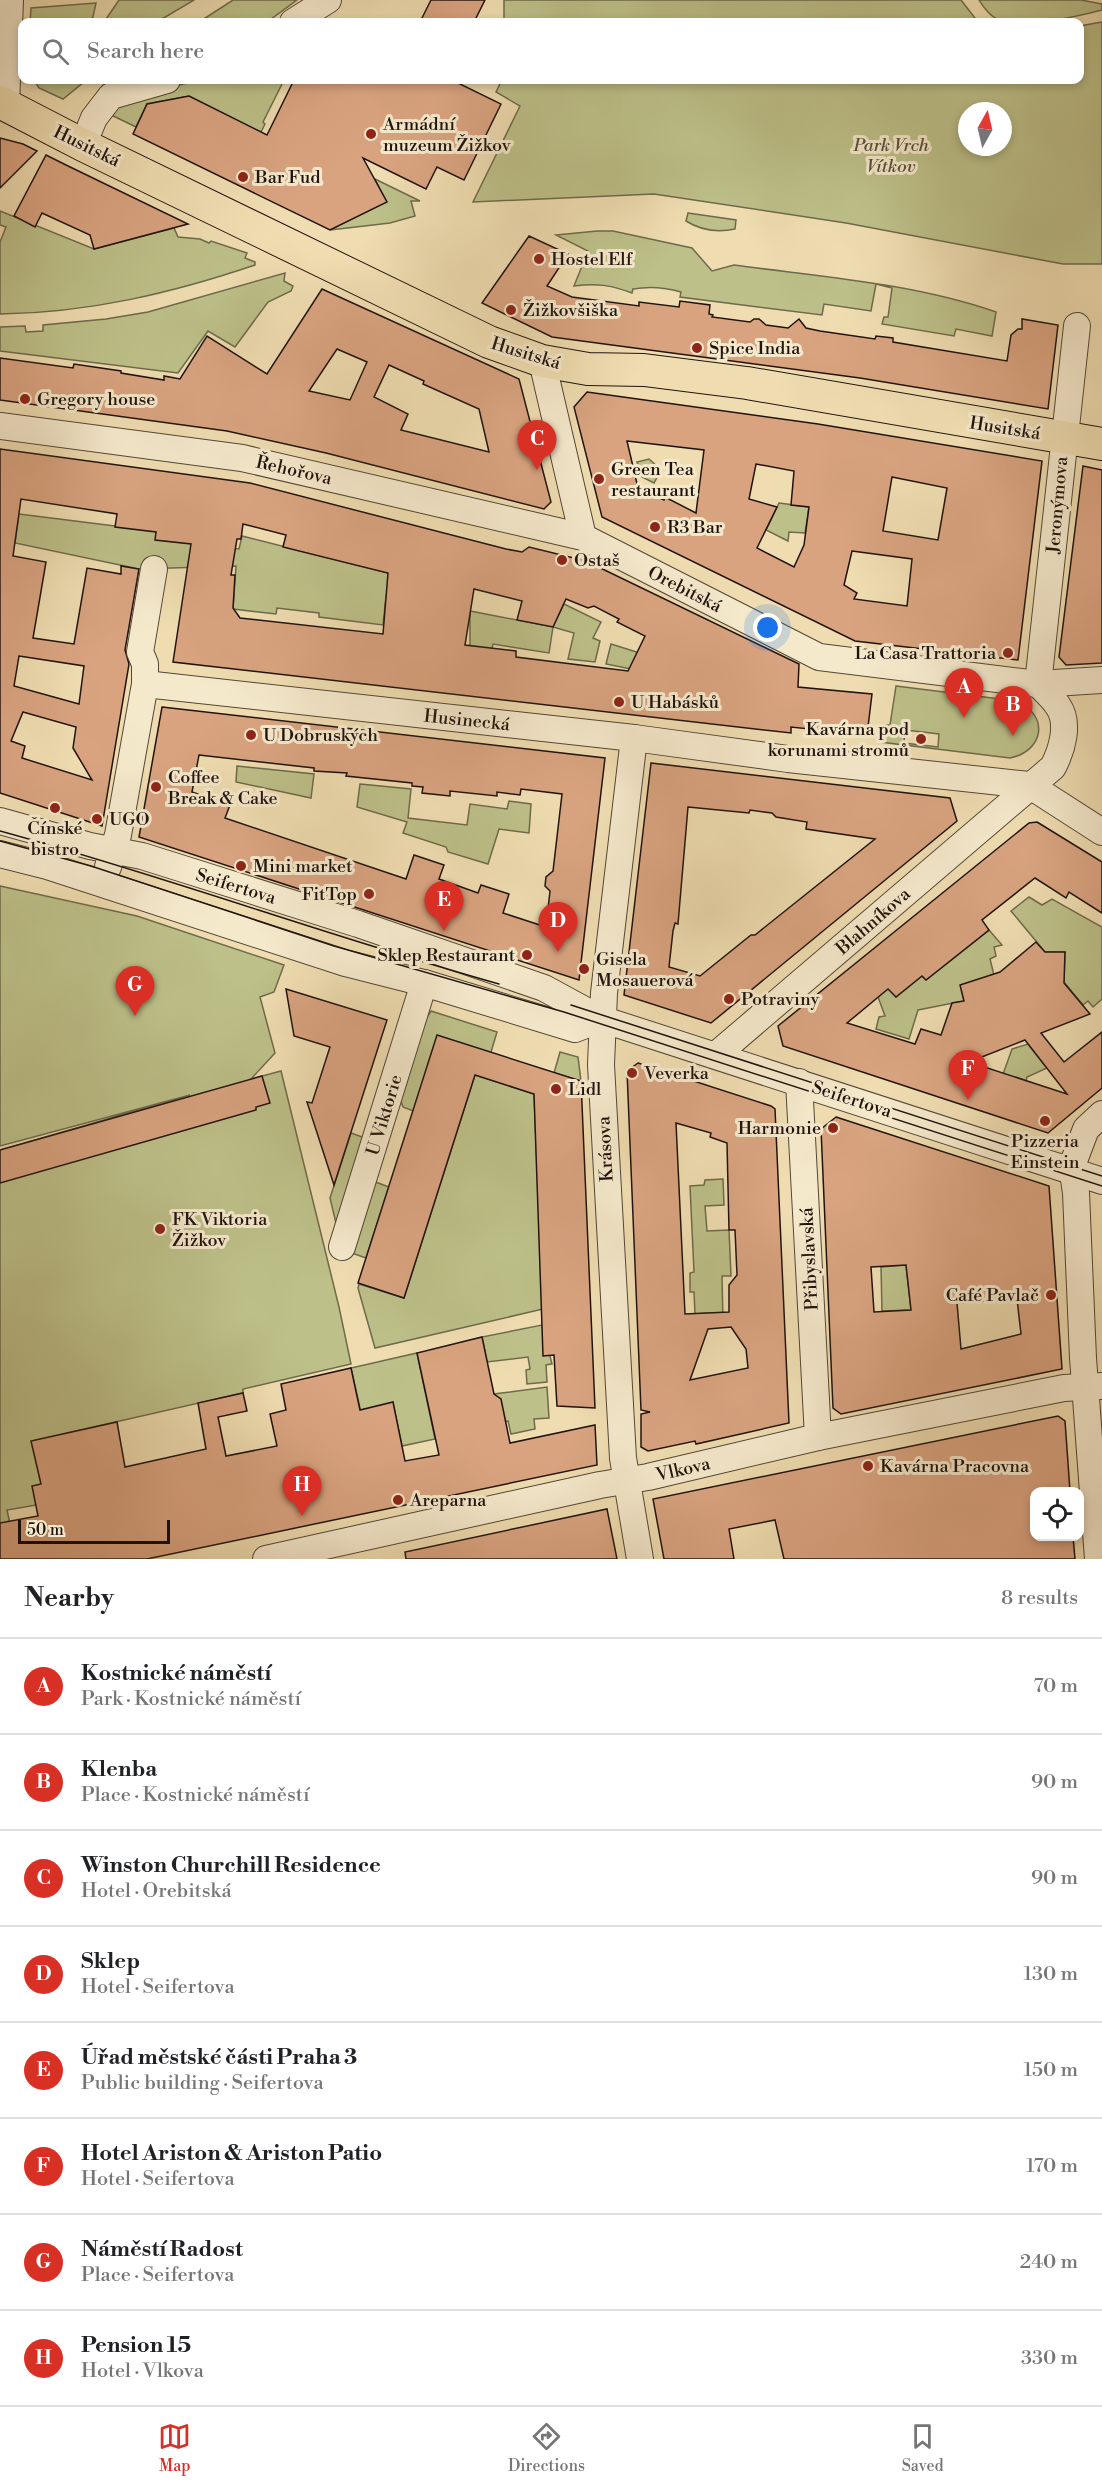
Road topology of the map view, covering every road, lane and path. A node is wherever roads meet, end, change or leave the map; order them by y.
1 (10, 0) edge
2 (328, 0) edge
3 (299, 18) edge
4 (153, 84) edge
5 (3, 103) edge
6 (83, 145) junction
7 (1077, 326) dead end
8 (542, 361) junction
9 (0, 426) edge
10 (1064, 438) junction
11 (1102, 444) edge
12 (583, 537) junction
13 (154, 569) dead end
14 (1102, 680) edge
15 (145, 684) junction
16 (1038, 684) junction
17 (634, 738) junction
18 (1029, 786) junction
19 (0, 821) edge
20 (1102, 832) edge
21 (113, 851) junction
22 (0, 854) edge
23 (102, 885) junction
24 (424, 983) junction
25 (601, 1019) junction
26 (716, 1055) junction
27 (799, 1082) junction
28 (1102, 1114) edge
29 (1073, 1171) junction
30 (1102, 1181) edge
31 (342, 1247) dead end
32 (1094, 1387) edge
33 (818, 1437) junction
34 (626, 1480) junction
35 (266, 1559) edge
36 (640, 1559) edge
37 (1098, 1559) edge

1 - 5 street
2 - 3 street
4 - 6 street
5 - 6 main road, Husitská
6 - 8 main road, Husitská
7 - 10 street, Jeronýmova
8 - 10 main road, Husitská
8 - 12 street
9 - 12 street, Řehořova
10 - 11 main road, Husitská
10 - 16 street, Jeronýmova
12 - 16 street, Orebitská
13 - 15 street
14 - 16 street, Orebitská
15 - 17 street, Husinecká
15 - 21 street
16 - 18 street, Blahníkova
17 - 18 street, Husinecká
17 - 25 street, Krásova
18 - 20 street
18 - 26 street, Blahníkova
19 - 21 street, Seifertova
21 - 23 street
21 - 25 street, Seifertova
22 - 23 street
23 - 24 street
24 - 25 street
24 - 31 street, U Viktorie
25 - 26 street, Seifertova
25 - 34 street, Krásova
26 - 27 street, Seifertova
27 - 29 street, Seifertova
27 - 33 street, Přibyslavská
28 - 29 street
29 - 30 street, Seifertova
29 - 32 street
32 - 33 street, Vlkova
32 - 37 street
33 - 34 street, Vlkova
34 - 35 street, Vlkova
34 - 36 street, Krásova

